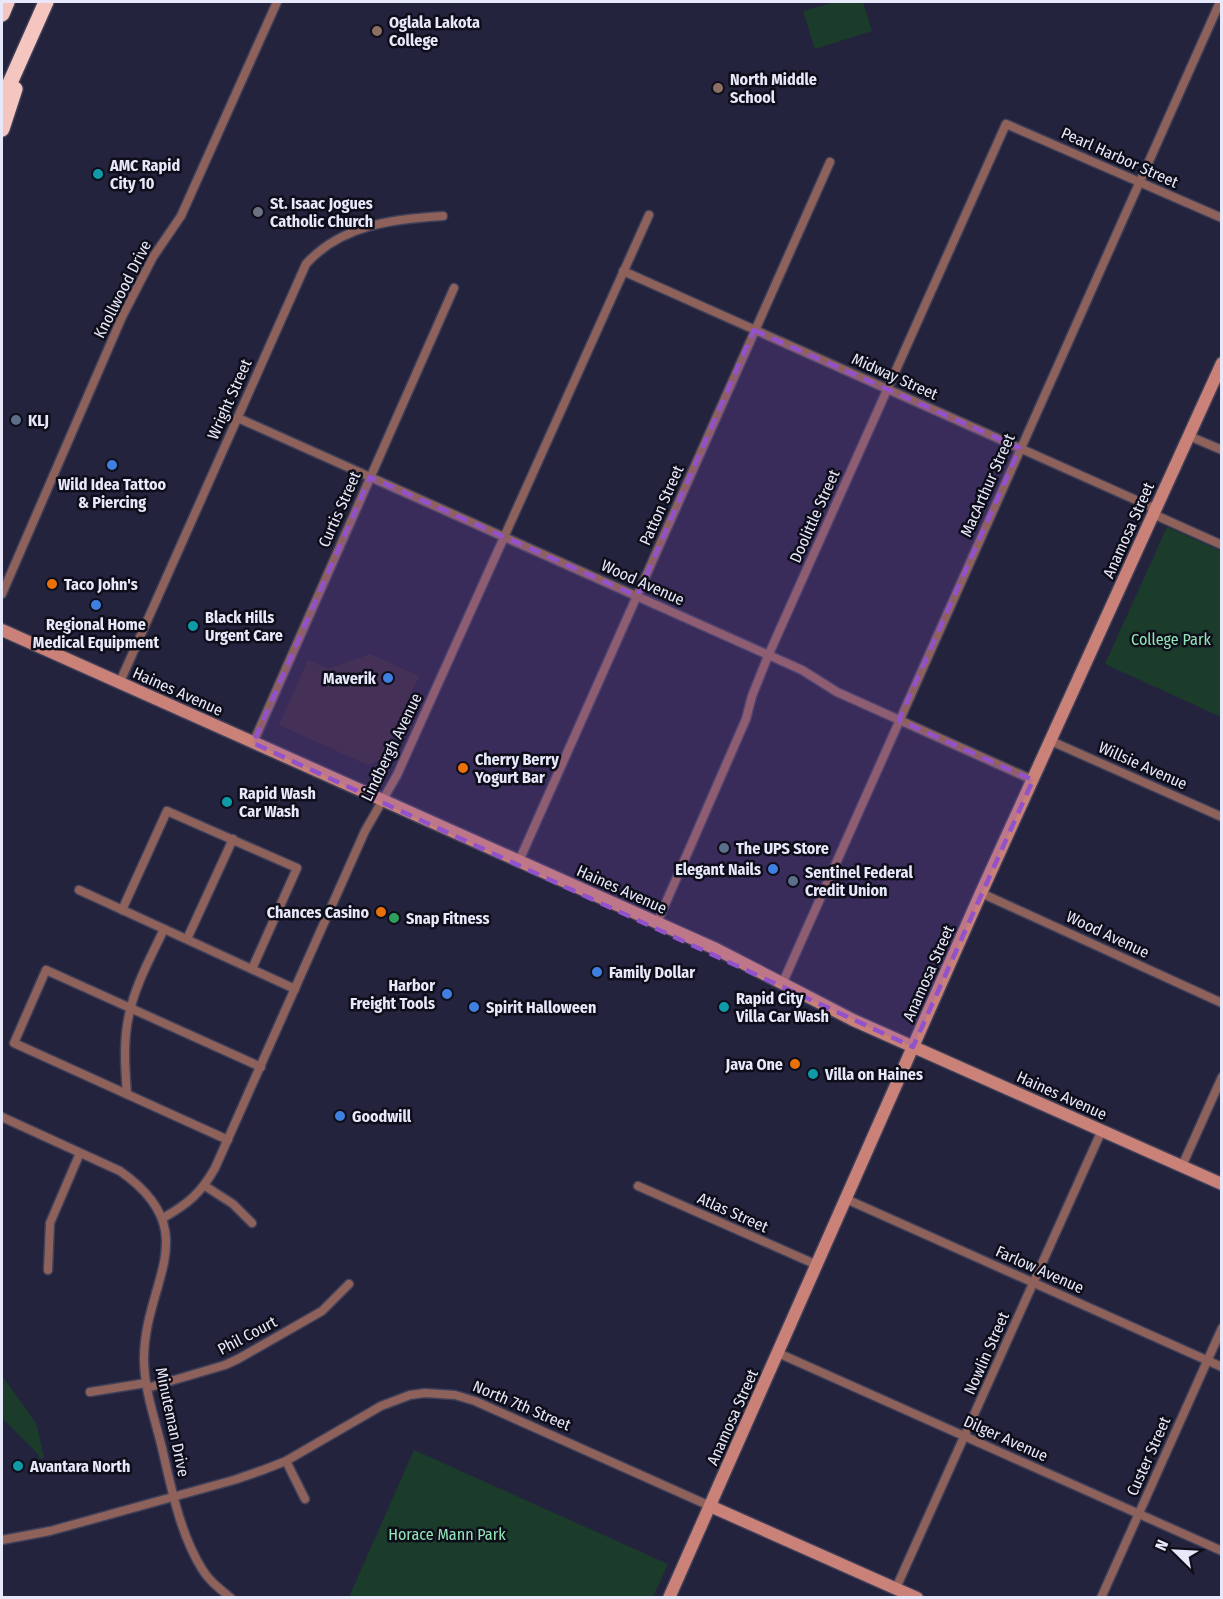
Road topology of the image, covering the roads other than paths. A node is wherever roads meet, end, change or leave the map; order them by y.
1 (7, 2) edge
2 (46, 2) edge
3 (277, 2) edge
4 (1220, 2) edge
5 (2, 14) edge
6 (18, 64) junction
7 (2, 101) edge
8 (1006, 124) joint
9 (2, 129) edge
10 (830, 162) dead end
11 (1139, 182) junction
12 (649, 215) dead end
13 (443, 216) dead end
14 (1221, 218) edge
15 (623, 271) junction
16 (454, 288) dead end
17 (754, 330) junction
18 (1221, 363) edge
19 (887, 389) junction
20 (238, 418) junction
21 (1189, 436) junction
22 (1020, 448) junction
23 (1221, 450) edge
24 (370, 477) junction
25 (1155, 512) junction
26 (504, 536) junction
27 (1221, 545) edge
28 (2, 594) edge
29 (637, 596) junction
30 (2, 630) edge
31 (768, 656) junction
32 (119, 684) junction
33 (899, 720) junction
34 (1051, 741) junction
35 (253, 743) junction
36 (1033, 780) junction
37 (383, 801) junction
38 (1221, 817) edge
39 (233, 839) junction
40 (519, 861) junction
41 (79, 891) dead end
42 (981, 893) junction
43 (122, 910) junction
44 (657, 923) junction
45 (164, 929) junction
46 (187, 939) junction
47 (252, 969) junction
48 (783, 982) junction
49 (295, 989) junction
50 (1221, 1003) edge
51 (131, 1008) junction
52 (913, 1047) junction
53 (261, 1067) junction
54 (1221, 1077) edge
55 (127, 1094) junction
56 (2, 1117) edge
57 (1102, 1131) junction
58 (228, 1140) junction
59 (80, 1153) junction
60 (1182, 1167) junction
61 (1221, 1184) edge
62 (205, 1186) junction
63 (638, 1186) dead end
64 (846, 1199) junction
65 (163, 1218) junction
66 (252, 1223) dead end
67 (817, 1265) junction
68 (48, 1270) dead end
69 (1034, 1283) junction
70 (349, 1284) dead end
71 (1221, 1328) edge
72 (778, 1353) junction
73 (1207, 1360) junction
74 (1221, 1367) edge
75 (146, 1386) junction
76 (90, 1392) dead end
77 (965, 1436) junction
78 (286, 1461) junction
79 (174, 1497) junction
80 (305, 1498) dead end
81 (710, 1506) junction
82 (1138, 1514) junction
83 (2, 1540) edge
84 (1221, 1551) edge
85 (896, 1588) junction
86 (231, 1598) edge
87 (669, 1598) edge
88 (917, 1598) edge
89 (1101, 1598) edge

1 - 5 highway
2 - 6 highway
3 - 28 street, Knollwood Drive
4 - 11 street, MacArthur Street
6 - 7 highway
6 - 9 highway
8 - 11 street, Pearl Harbor Street
8 - 19 street, Doolittle Street
10 - 17 street, Patton Street
11 - 14 street, Pearl Harbor Street
11 - 22 street, MacArthur Street
12 - 15 street, Lindbergh Avenue
13 - 20 street, Wright Street
15 - 17 street, Midway Street
15 - 26 street, Lindbergh Avenue
16 - 24 street, Curtis Street
17 - 19 street, Midway Street
17 - 29 street, Patton Street
18 - 21 main road, Anamosa Street
19 - 22 street, Midway Street
19 - 31 street, Doolittle Street
20 - 24 street, Wood Avenue
20 - 32 street, Wright Street
21 - 23 street
21 - 25 main road, Anamosa Street
22 - 25 street, Midway Street
22 - 33 street, MacArthur Street
24 - 26 street, Wood Avenue
24 - 35 street, Curtis Street
25 - 27 street, Midway Street
25 - 34 main road, Anamosa Street
26 - 29 street, Wood Avenue
26 - 37 street, Lindbergh Avenue
29 - 31 street, Wood Avenue
29 - 40 street, Patton Street
30 - 32 main road, Haines Avenue
31 - 33 street, Wood Avenue
31 - 44 street, Doolittle Street
32 - 35 main road, Haines Avenue
33 - 36 street, Wood Avenue
33 - 48 street, MacArthur Street
34 - 36 main road, Anamosa Street
34 - 38 street, Willsie Avenue
35 - 37 main road, Haines Avenue
36 - 42 main road, Anamosa Street
37 - 40 main road, Haines Avenue
37 - 49 street, Lindbergh Avenue
39 - 43 street
39 - 46 street
39 - 47 street
40 - 44 main road, Haines Avenue
41 - 43 street
42 - 50 street, Wood Avenue
42 - 52 main road, Anamosa Street
43 - 45 street
44 - 48 main road, Haines Avenue
45 - 46 street
45 - 51 street
46 - 47 street
47 - 49 street
48 - 52 main road, Haines Avenue
49 - 53 street, Lindbergh Avenue
51 - 53 street
51 - 55 street
51 - 55 street
52 - 57 main road, Haines Avenue
52 - 64 main road, Anamosa Street
53 - 58 street, Lindbergh Avenue
54 - 60 street
55 - 58 street
56 - 59 street, Minuteman Drive
57 - 60 main road, Haines Avenue
57 - 69 street, Nowlin Street
58 - 62 street, Lindbergh Avenue
59 - 65 street, Minuteman Drive
59 - 68 street
60 - 61 main road, Haines Avenue
62 - 65 street, Lindbergh Avenue
62 - 66 street
63 - 67 street, Atlas Street
64 - 67 main road, Anamosa Street
64 - 69 street, Farlow Avenue
65 - 75 street, Minuteman Drive
67 - 72 main road, Anamosa Street
69 - 73 street, Farlow Avenue
69 - 77 street, Nowlin Street
70 - 75 street, Phil Court
71 - 73 street, Custer Street
72 - 77 street, Dilger Avenue
72 - 81 main road, Anamosa Street
73 - 74 street, Farlow Avenue
73 - 82 street, Custer Street
75 - 76 street, Phil Court
75 - 79 street, Minuteman Drive
77 - 82 street, Dilger Avenue
77 - 85 street, Nowlin Street
78 - 79 street, North 7th Street
78 - 80 street
78 - 81 street, North 7th Street
79 - 83 street, North 7th Street
79 - 86 street, Minuteman Drive
81 - 85 main road, North 7th Street
81 - 87 main road, Anamosa Street
82 - 84 street, Dilger Avenue
82 - 89 street, Custer Street
85 - 88 main road, North 7th Street

